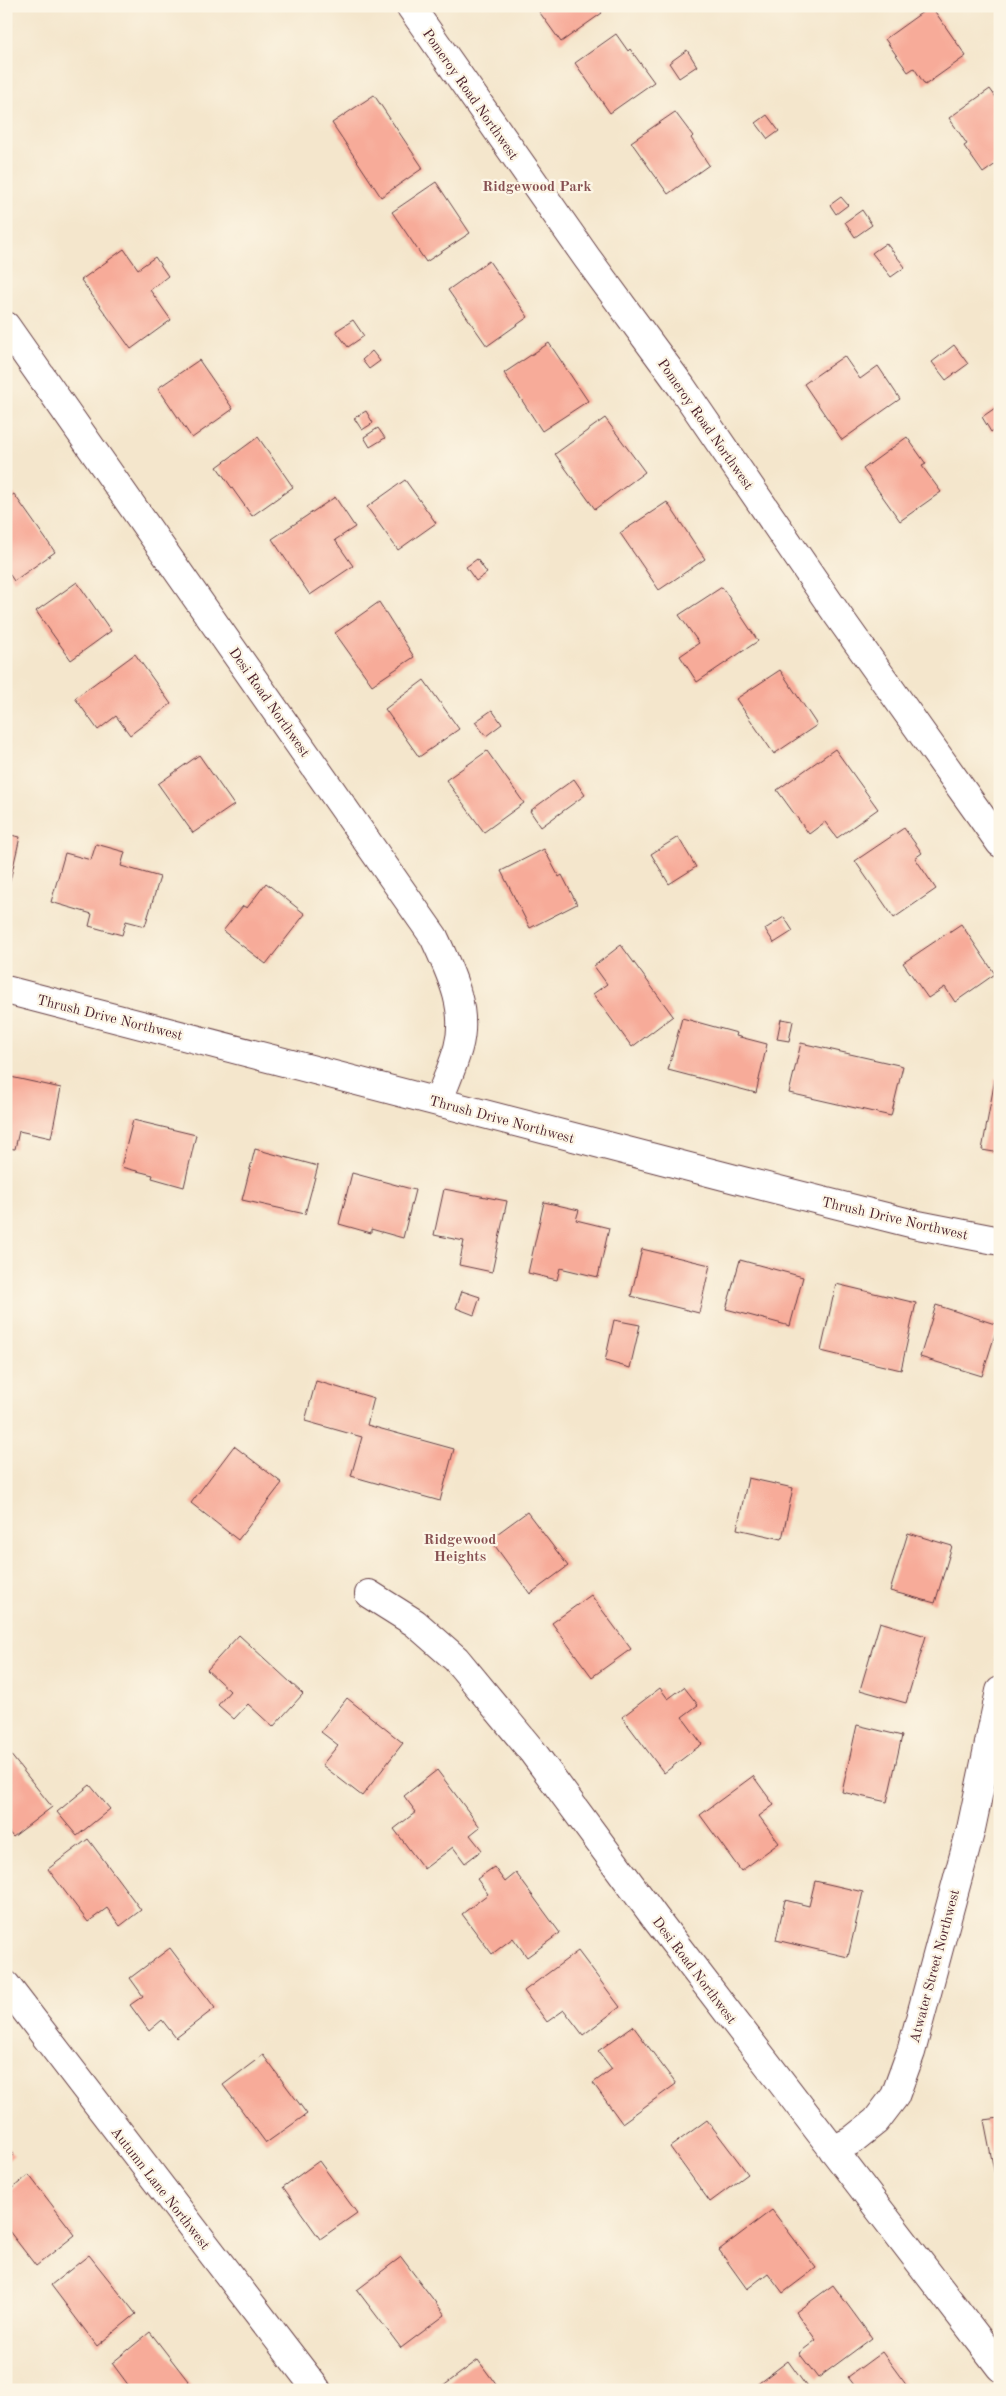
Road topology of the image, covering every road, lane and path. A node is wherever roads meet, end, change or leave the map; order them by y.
1 (410, 6) edge
2 (6, 326) edge
3 (1000, 843) edge
4 (6, 990) edge
5 (438, 1102) junction
6 (1000, 1241) edge
7 (369, 1594) dead end
8 (1000, 1691) edge
9 (992, 1772) edge
10 (6, 1985) edge
11 (833, 2150) junction
12 (1000, 2367) edge
13 (317, 2390) edge

1 - 3 street, Pomeroy Road Northwest
2 - 5 street, Desi Road Northwest
4 - 5 street, Thrush Drive Northwest
5 - 6 street, Thrush Drive Northwest
7 - 11 street, Desi Road Northwest
8 - 9 street, Atwater Street Northwest
9 - 11 street, Atwater Street Northwest
10 - 13 street, Autumn Lane Northwest
11 - 12 street, Desi Road Northwest

